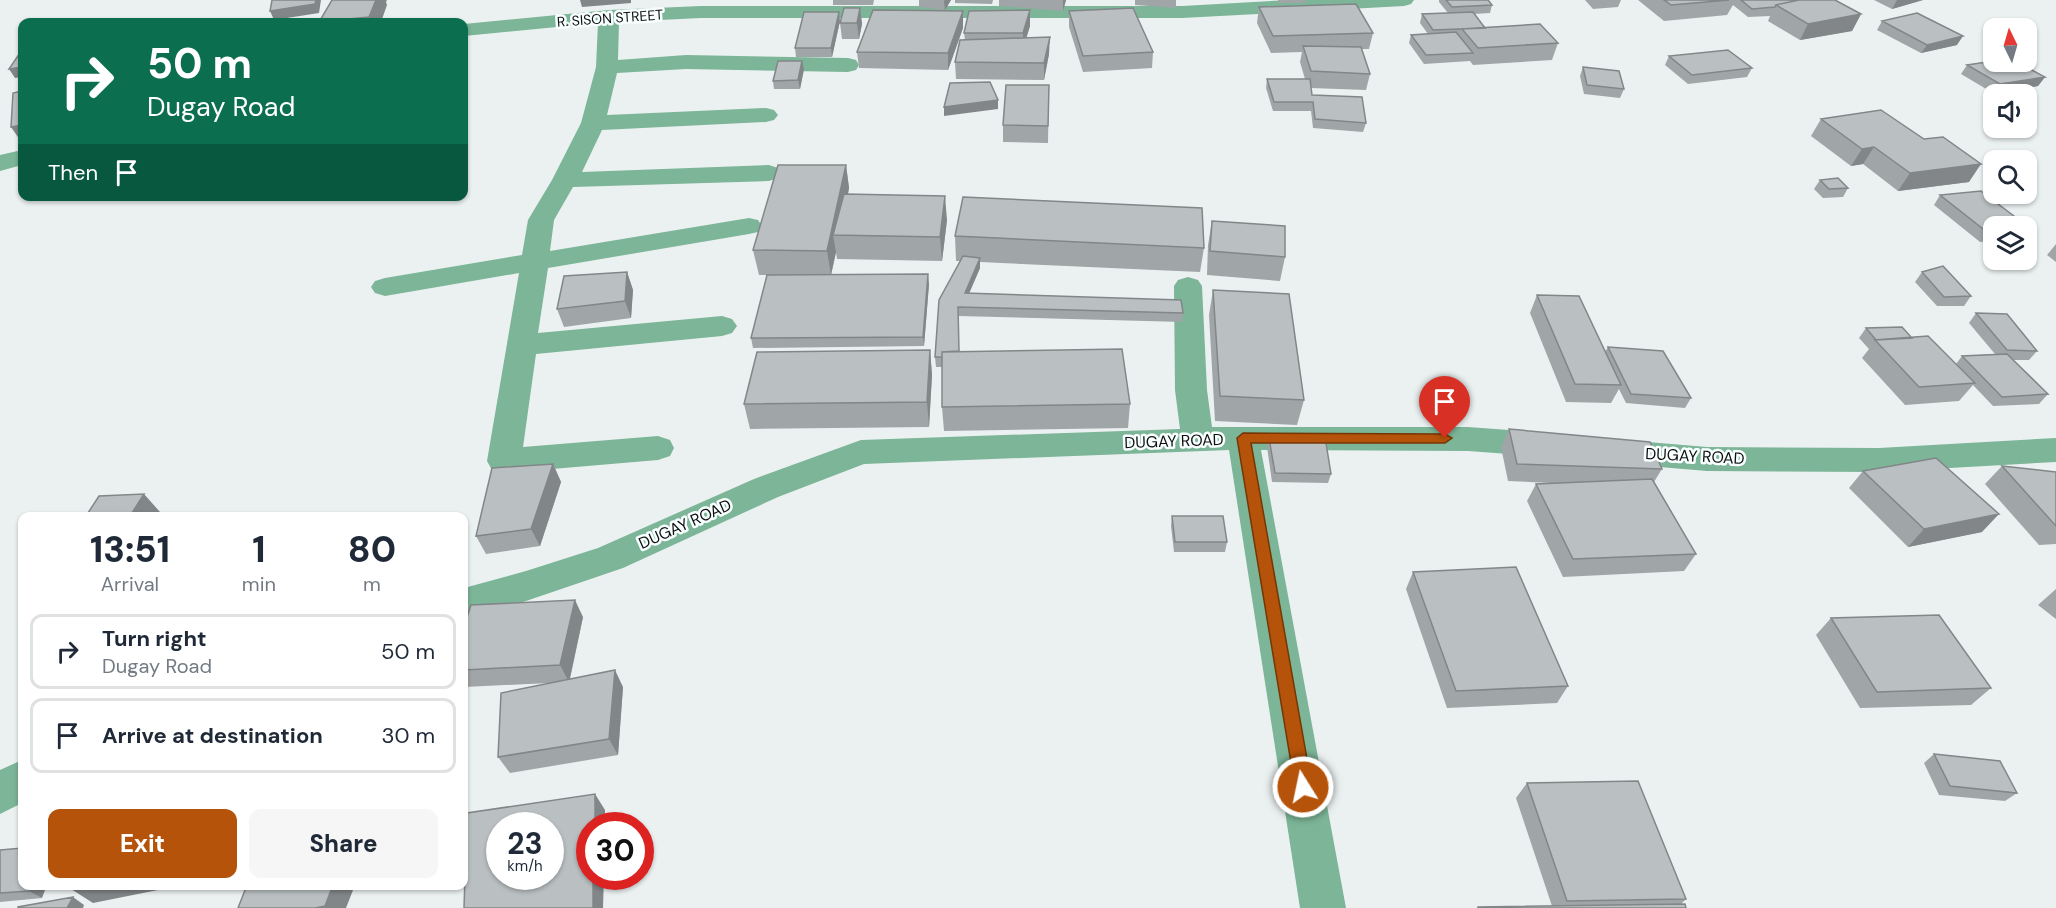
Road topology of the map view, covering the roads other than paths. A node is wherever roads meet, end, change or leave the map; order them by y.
1 (1404, 0) edge
2 (705, 6) edge
3 (912, 7) edge
4 (609, 16) junction
5 (468, 30) edge
6 (848, 65) dead end
7 (607, 67) junction
8 (766, 115) dead end
9 (593, 123) junction
10 (18, 158) edge
11 (0, 163) edge
12 (769, 173) dead end
13 (565, 180) junction
14 (749, 226) dead end
15 (533, 263) junction
16 (1188, 286) dead end
17 (386, 287) dead end
18 (722, 326) dead end
19 (521, 345) junction
20 (1243, 438) junction
21 (1198, 440) junction
22 (658, 448) dead end
23 (2056, 450) edge
24 (468, 602) edge
25 (18, 782) edge
26 (0, 794) edge
27 (1323, 908) edge

1 - 3 street, R. SISON STREET
2 - 3 street, R. SISON STREET
2 - 4 street, R. SISON STREET
4 - 5 street, R. SISON STREET
4 - 7 street
6 - 7 street
7 - 9 street
8 - 9 street
9 - 13 street
10 - 11 street
12 - 13 street
13 - 15 street
14 - 15 street
15 - 17 street
15 - 19 street
16 - 21 street
18 - 19 street
19 - 22 street
20 - 21 street, DUGAY ROAD
20 - 23 street, DUGAY ROAD
20 - 27 street
21 - 24 street, DUGAY ROAD
25 - 26 street

